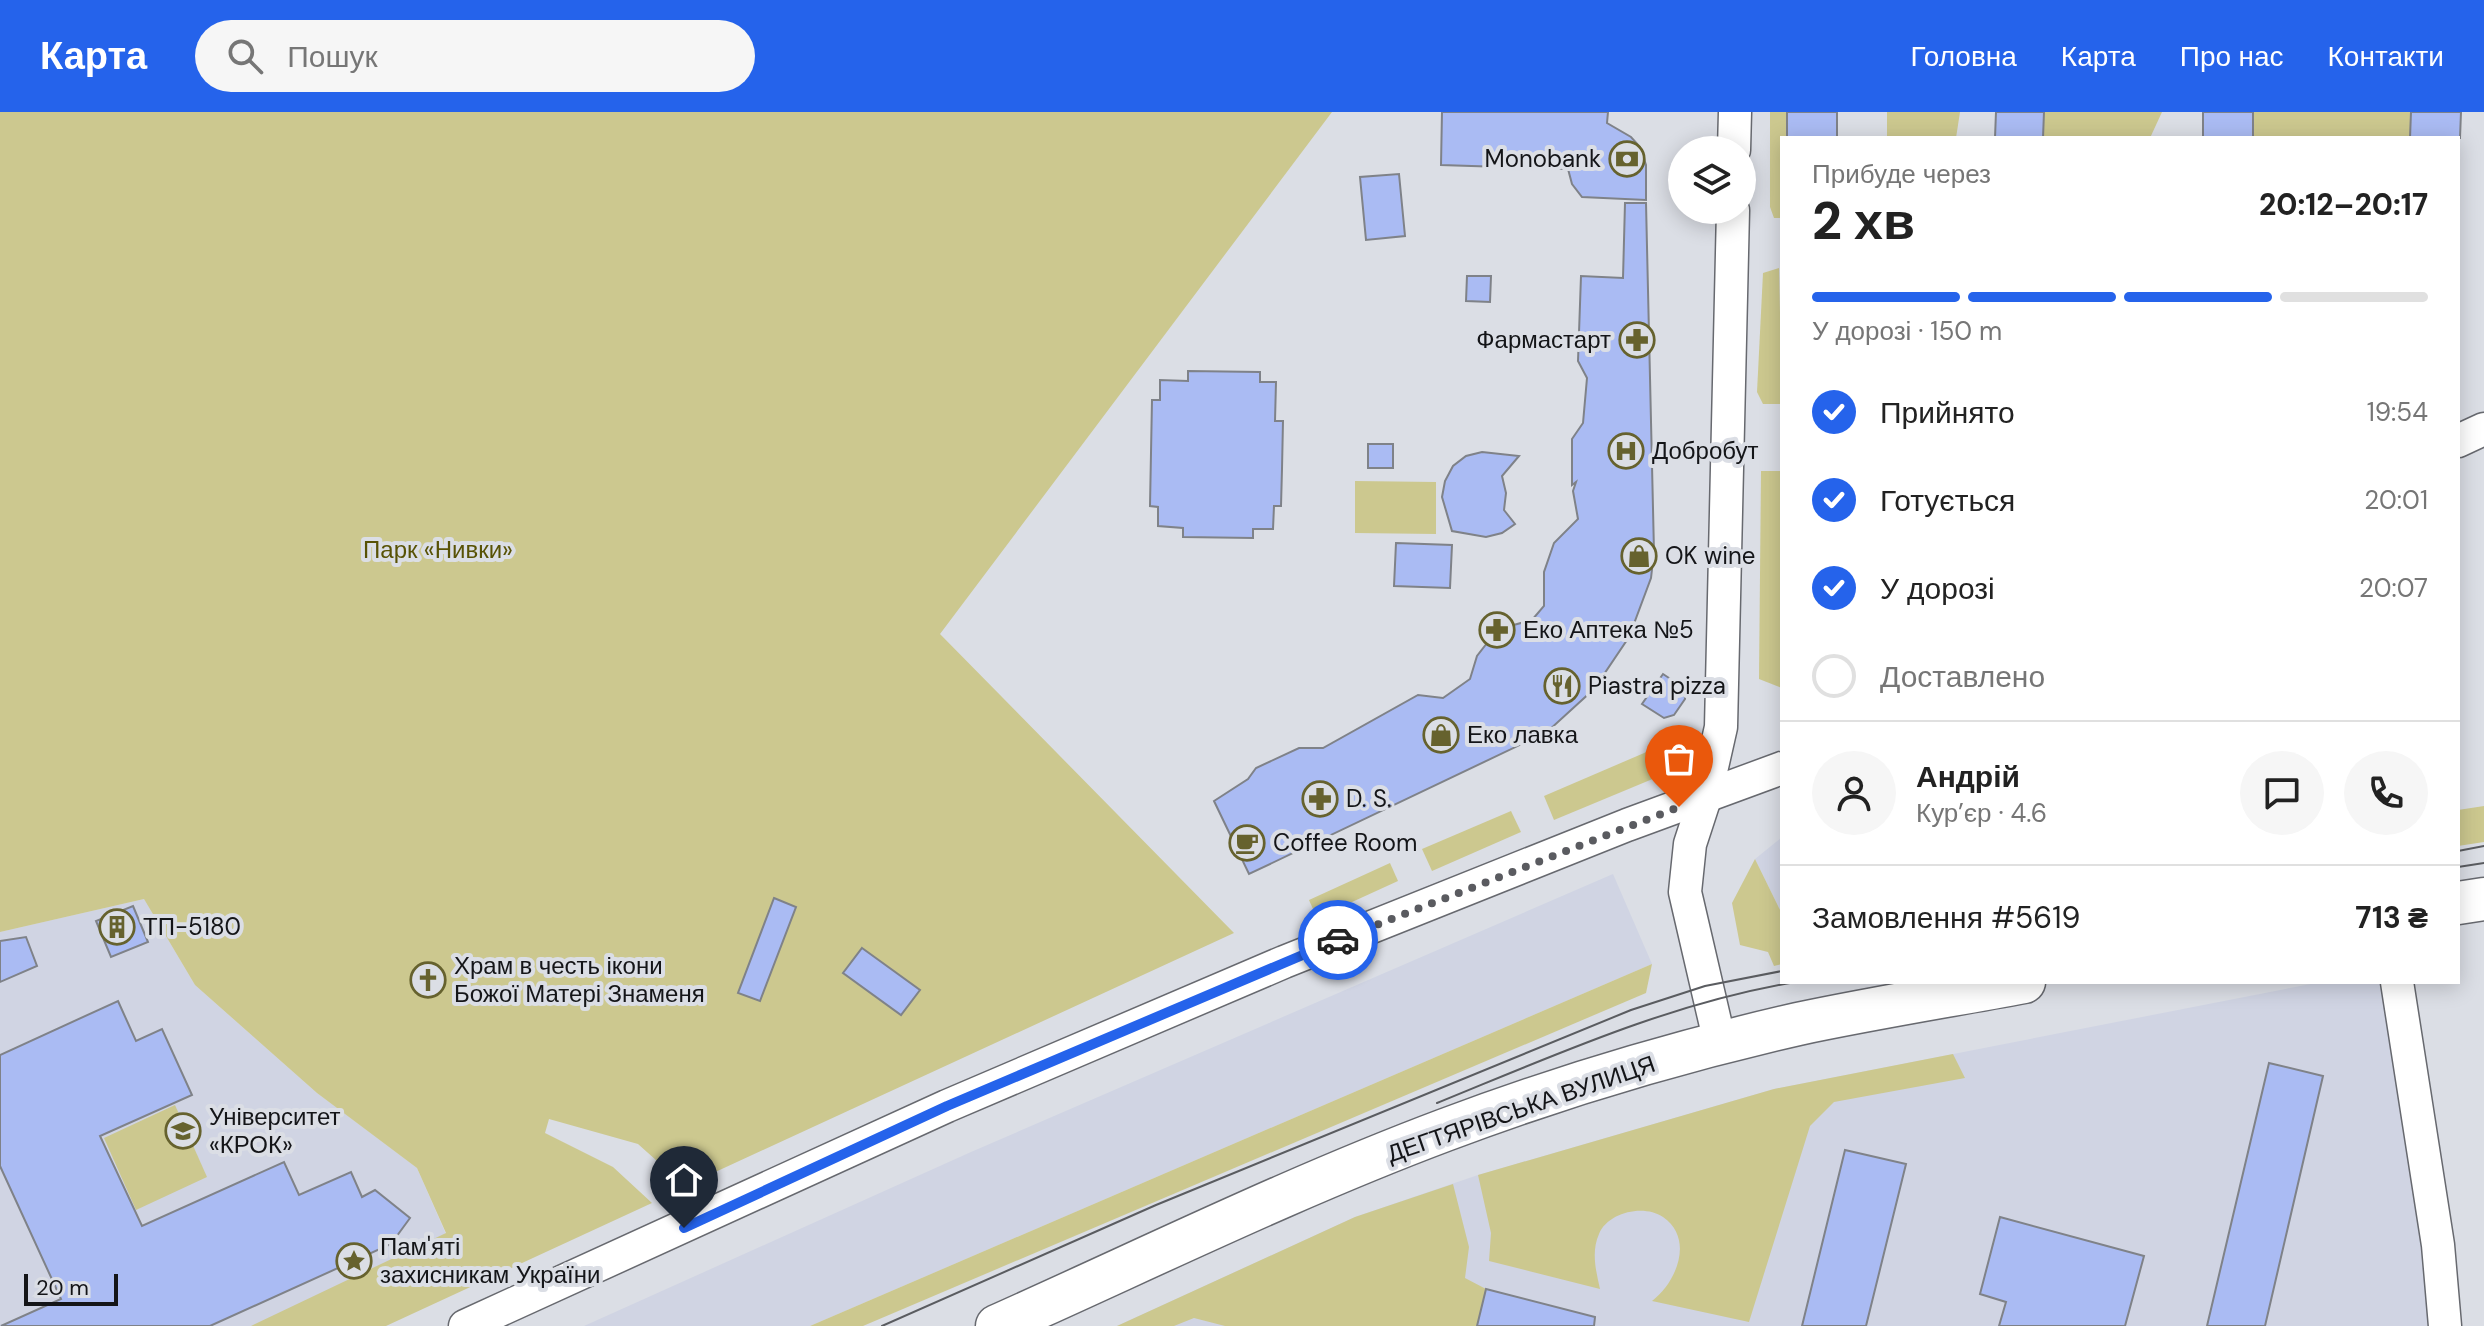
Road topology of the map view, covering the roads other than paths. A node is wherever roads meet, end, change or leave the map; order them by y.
1 (1735, 112) edge
2 (1734, 136) edge
3 (1733, 224) edge
4 (2484, 429) edge
5 (2460, 440) edge
6 (1780, 769) edge
7 (1705, 798) junction
8 (2484, 899) edge
9 (2460, 903) edge
10 (2013, 984) edge
11 (2397, 984) edge
12 (1720, 1043) junction
13 (465, 1326) edge
14 (997, 1326) edge
15 (2445, 1326) edge

1 - 2 street
3 - 7 street
4 - 5 street
6 - 7 street
7 - 12 street
7 - 13 street
8 - 9 main road
10 - 12 main road, ДЕГТЯРІВСЬКА ВУЛИЦЯ
11 - 15 street
12 - 14 main road, ДЕГТЯРІВСЬКА ВУЛИЦЯ

